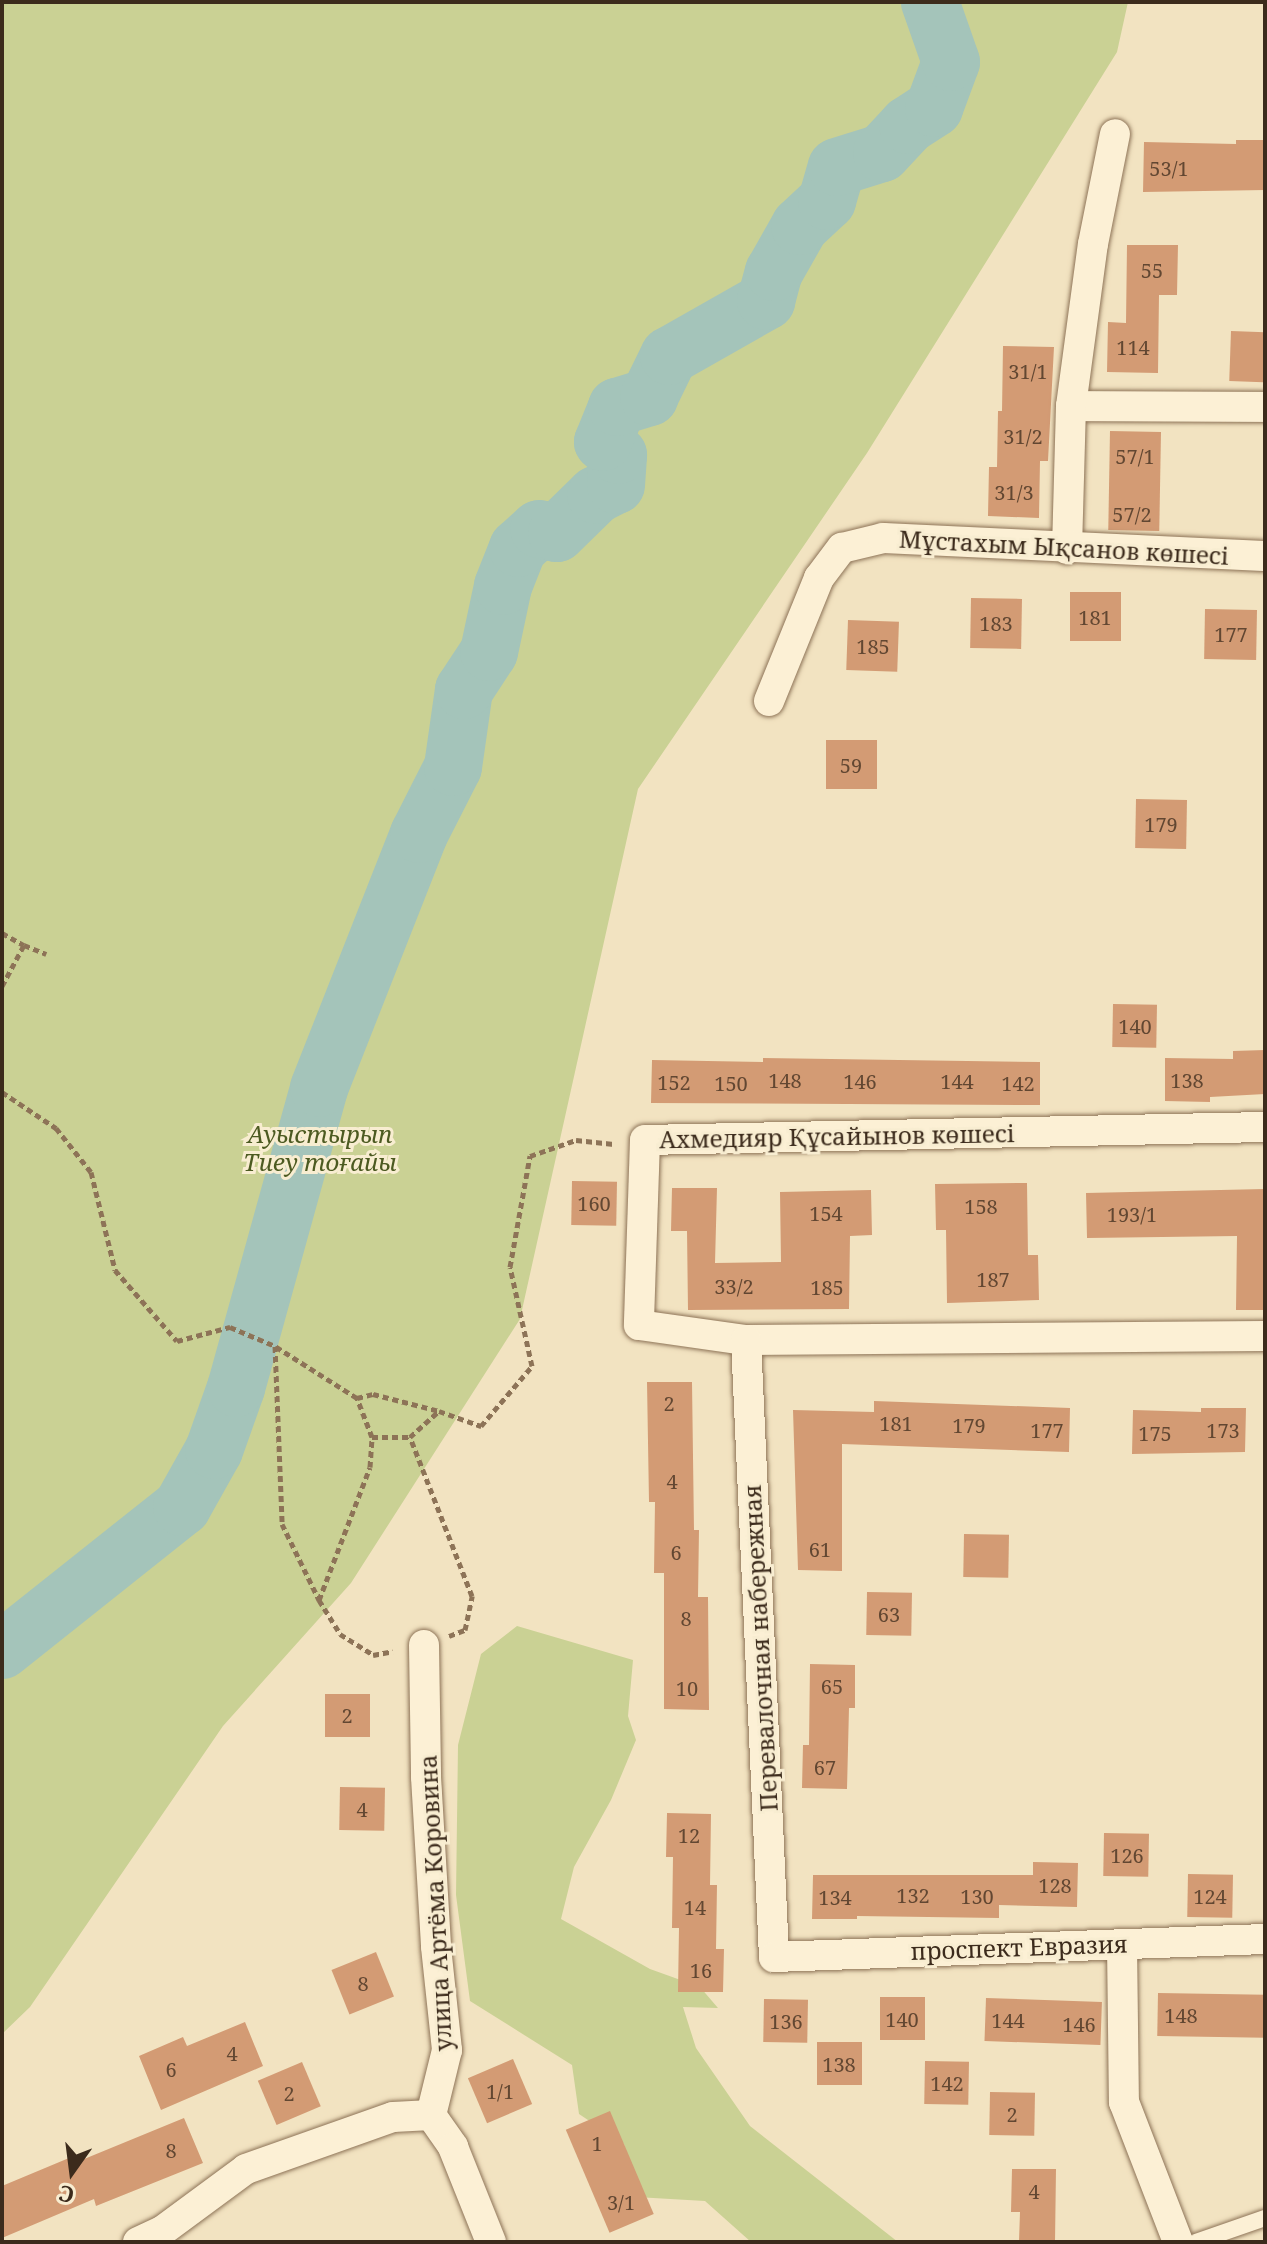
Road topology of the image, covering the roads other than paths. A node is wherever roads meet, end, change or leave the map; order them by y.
1 (1115, 134) dead end
2 (1071, 406) junction
3 (1265, 407) edge
4 (1067, 549) junction
5 (1265, 556) edge
6 (769, 701) dead end
7 (1265, 1127) edge
8 (1265, 1336) edge
9 (746, 1340) junction
10 (424, 1645) road end
11 (1265, 1939) edge
12 (1122, 1944) junction
13 (774, 1957) joint
14 (431, 2115) junction
15 (1265, 2218) edge
16 (138, 2242) edge
17 (491, 2242) edge
18 (1178, 2242) edge
19 (1196, 2242) edge

1 - 2 street
2 - 3 street
2 - 4 street
4 - 5 street, Мұстахым Ықсанов көшесі
4 - 6 street, Мұстахым Ықсанов көшесі
7 - 9 street, Ахмедияр Құсайынов көшесі
8 - 9 street, Ахмедияр Құсайынов көшесі
9 - 13 street, Перевалочная набережная
10 - 14 street, улица Артёма Коровина
11 - 12 street, проспект Евразия
12 - 13 street, проспект Евразия
12 - 18 street
14 - 16 street
14 - 17 street
15 - 19 lane

